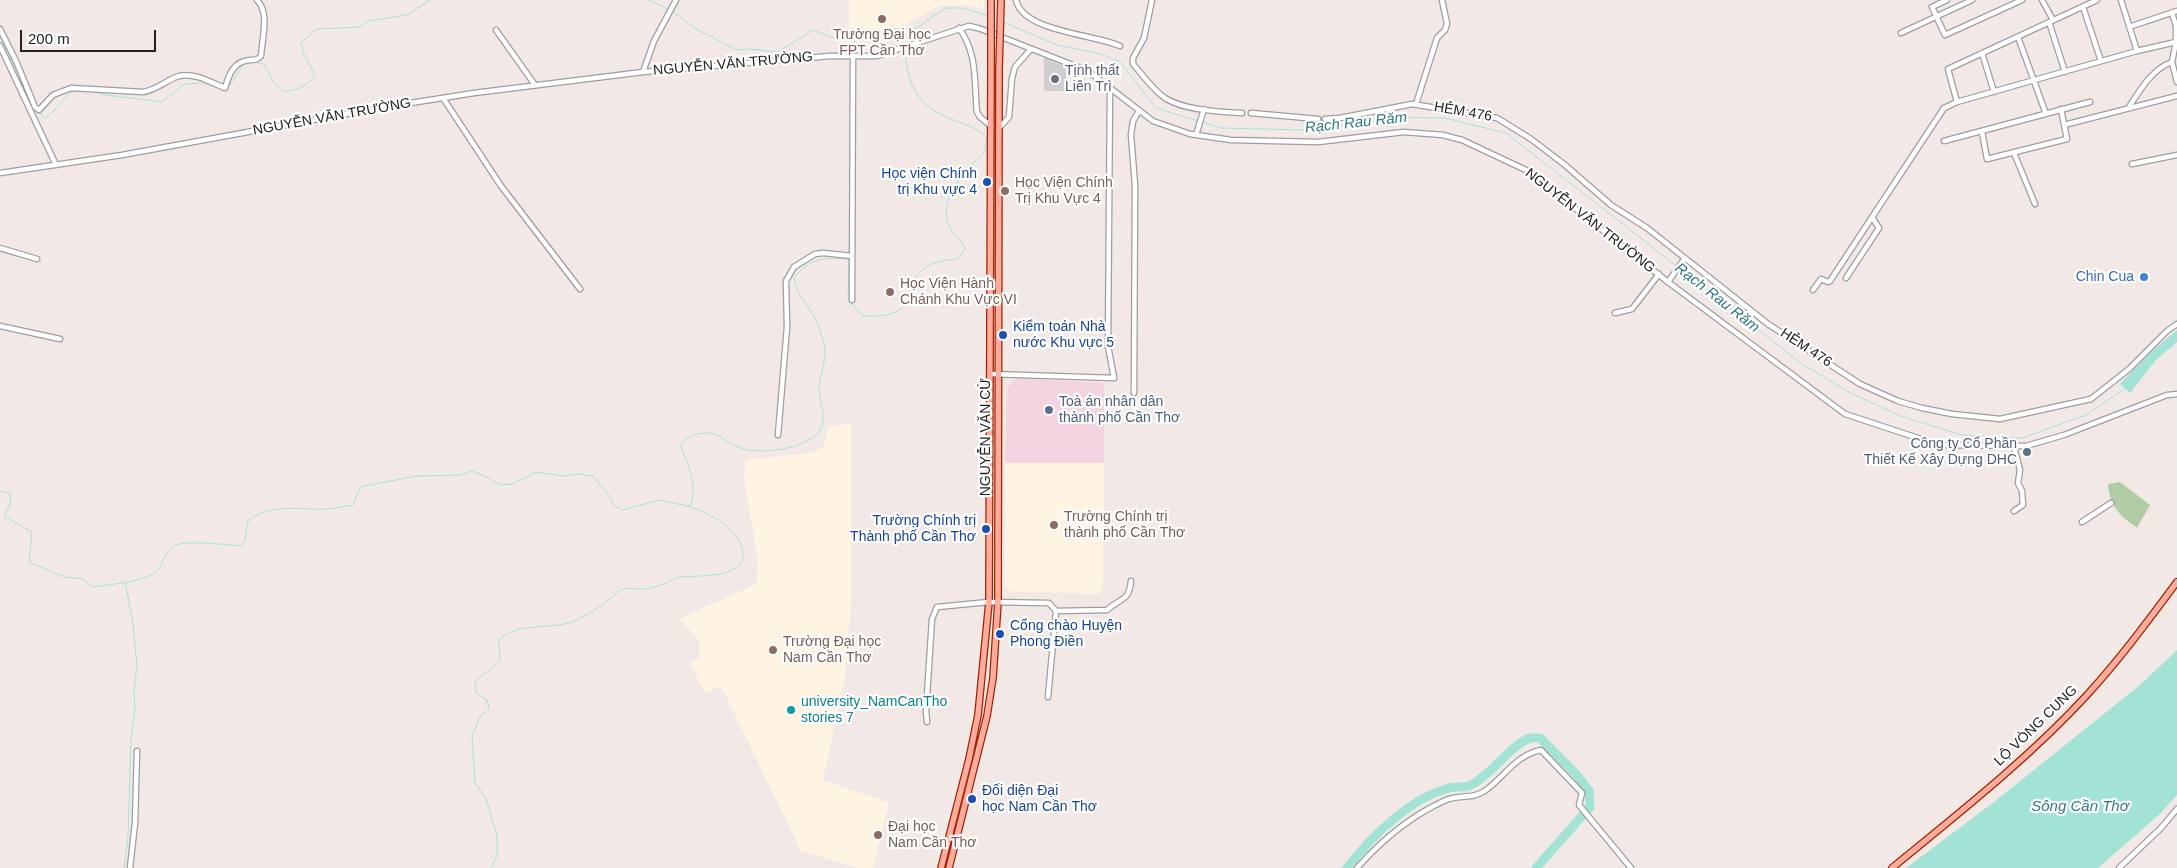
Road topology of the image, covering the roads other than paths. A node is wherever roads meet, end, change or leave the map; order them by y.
1 (257, 0) edge
2 (676, 0) edge
3 (991, 0) edge
4 (1001, 0) edge
5 (1016, 0) edge
6 (1152, 0) edge
7 (1442, 0) edge
8 (1948, 0) edge
9 (1972, 0) edge
10 (2022, 0) edge
11 (2042, 0) edge
12 (2097, 0) edge
13 (2121, 0) edge
14 (2083, 7) junction
15 (2174, 12) edge
16 (1936, 17) junction
17 (2050, 21) junction
18 (2128, 27) junction
19 (959, 28) junction
20 (0, 29) edge
21 (496, 30) dead end
22 (1902, 33) dead end
23 (2018, 37) junction
24 (2176, 42) junction
25 (0, 46) edge
26 (1120, 46) dead end
27 (1031, 48) junction
28 (2137, 50) junction
29 (1982, 53) junction
30 (853, 56) junction
31 (2101, 61) junction
32 (2172, 62) junction
33 (643, 72) junction
34 (2065, 72) junction
35 (2034, 81) junction
36 (2177, 82) edge
37 (535, 85) junction
38 (1110, 89) junction
39 (1994, 92) junction
40 (2177, 96) edge
41 (443, 98) junction
42 (1957, 102) junction
43 (2090, 102) dead end
44 (1416, 104) junction
45 (2129, 107) junction
46 (2061, 109) junction
47 (1139, 111) junction
48 (1204, 111) junction
49 (1242, 113) dead end
50 (1251, 113) dead end
51 (2046, 114) junction
52 (1324, 118) dead end
53 (1318, 119) dead end
54 (2064, 125) junction
55 (991, 126) junction
56 (999, 128) junction
57 (1982, 132) junction
58 (1196, 135) junction
59 (1944, 142) dead end
60 (2014, 153) junction
61 (2177, 155) edge
62 (2132, 164) dead end
63 (56, 165) junction
64 (0, 173) edge
65 (2035, 204) dead end
66 (991, 210) junction
67 (999, 210) junction
68 (1872, 217) junction
69 (0, 248) edge
70 (852, 256) junction
71 (36, 259) dead end
72 (1684, 260) junction
73 (1659, 274) junction
74 (1846, 278) dead end
75 (1670, 281) junction
76 (580, 289) dead end
77 (1812, 290) dead end
78 (852, 300) dead end
79 (1615, 313) dead end
80 (991, 320) junction
81 (999, 320) junction
82 (2177, 324) edge
83 (0, 326) edge
84 (60, 340) dead end
85 (991, 374) junction
86 (999, 374) junction
87 (1134, 393) dead end
88 (2177, 394) edge
89 (778, 435) dead end
90 (2014, 447) junction
91 (989, 471) junction
92 (999, 471) junction
93 (2111, 503) dead end
94 (2014, 511) dead end
95 (2082, 522) dead end
96 (1131, 581) dead end
97 (2177, 582) edge
98 (989, 602) junction
99 (998, 602) junction
100 (1056, 611) junction
101 (1048, 697) dead end
102 (978, 714) junction
103 (987, 716) junction
104 (928, 722) dead end
105 (137, 751) dead end
106 (2177, 809) edge
107 (130, 868) edge
108 (941, 868) edge
109 (949, 868) edge
110 (1357, 868) edge
111 (1631, 868) edge
112 (1892, 868) edge
113 (2119, 868) edge

1 - 20 street
2 - 33 street
3 - 55 main road, NGUYỄN VĂN CỪ, bridge
4 - 56 main road, NGUYỄN VĂN CỪ, bridge
5 - 26 street
6 - 48 street
7 - 44 street
8 - 16 street
9 - 16 street
10 - 16 street
11 - 17 street
12 - 14 street
13 - 18 street
14 - 17 street
14 - 31 street
15 - 18 street
15 - 24 street
16 - 22 street
17 - 23 street
17 - 34 street
18 - 28 street
19 - 27 street, NGUYỄN VĂN TRƯỜNG
19 - 30 street, NGUYỄN VĂN TRƯỜNG
19 - 55 street
21 - 37 street
23 - 29 street
23 - 35 street
24 - 28 street
24 - 32 street
25 - 63 street
27 - 38 street, NGUYỄN VĂN TRƯỜNG
27 - 56 street
28 - 31 street
29 - 39 street
29 - 42 street
30 - 33 street, NGUYỄN VĂN TRƯỜNG
30 - 70 street
31 - 34 street
32 - 36 street
32 - 45 street
33 - 37 street, NGUYỄN VĂN TRƯỜNG
34 - 35 street
35 - 39 street
35 - 51 street
37 - 41 street, NGUYỄN VĂN TRƯỜNG
38 - 47 street, NGUYỄN VĂN TRƯỜNG
38 - 86 street
39 - 42 street
40 - 45 street
41 - 63 street, NGUYỄN VĂN TRƯỜNG
41 - 76 street
42 - 68 street
43 - 46 street
44 - 52 street, HẺM 476
44 - 72 street, HẺM 476
45 - 54 street
46 - 51 street
46 - 54 street
47 - 58 street, NGUYỄN VĂN TRƯỜNG
47 - 87 street
48 - 49 street
48 - 58 street
50 - 53 street
51 - 57 street
54 - 60 street
55 - 66 main road, NGUYỄN VĂN CỪ
56 - 67 main road, NGUYỄN VĂN CỪ
57 - 59 street
57 - 60 street
58 - 73 street, NGUYỄN VĂN TRƯỜNG
60 - 65 street
61 - 62 street
63 - 64 street, NGUYỄN VĂN TRƯỜNG
66 - 67 main road
66 - 80 main road, NGUYỄN VĂN CỪ
67 - 81 main road, NGUYỄN VĂN CỪ
68 - 74 street
68 - 77 street
69 - 71 street
70 - 78 street
70 - 89 street
72 - 75 street
72 - 82 street, HẺM 476
73 - 75 street, NGUYỄN VĂN TRƯỜNG
73 - 79 street
75 - 90 street, NGUYỄN VĂN TRƯỜNG
80 - 81 main road
80 - 85 main road, NGUYỄN VĂN CỪ
81 - 86 main road, NGUYỄN VĂN CỪ
83 - 84 street
85 - 86 street
85 - 91 main road, NGUYỄN VĂN CỪ
86 - 92 main road, NGUYỄN VĂN CỪ
88 - 90 street, NGUYỄN VĂN TRƯỜNG
90 - 94 street
91 - 92 main road
91 - 98 main road, NGUYỄN VĂN CỪ
92 - 99 main road, NGUYỄN VĂN CỪ
93 - 95 street
96 - 100 street
97 - 112 main road, LỘ VÒNG CUNG
98 - 99 street
98 - 102 main road, NGUYỄN VĂN CỪ
98 - 104 street
99 - 100 street
99 - 103 main road, NGUYỄN VĂN CỪ
100 - 101 street
102 - 103 street
102 - 108 main road, NGUYỄN VĂN CỪ
103 - 109 main road, NGUYỄN VĂN CỪ
105 - 107 street
106 - 113 street
110 - 111 street

